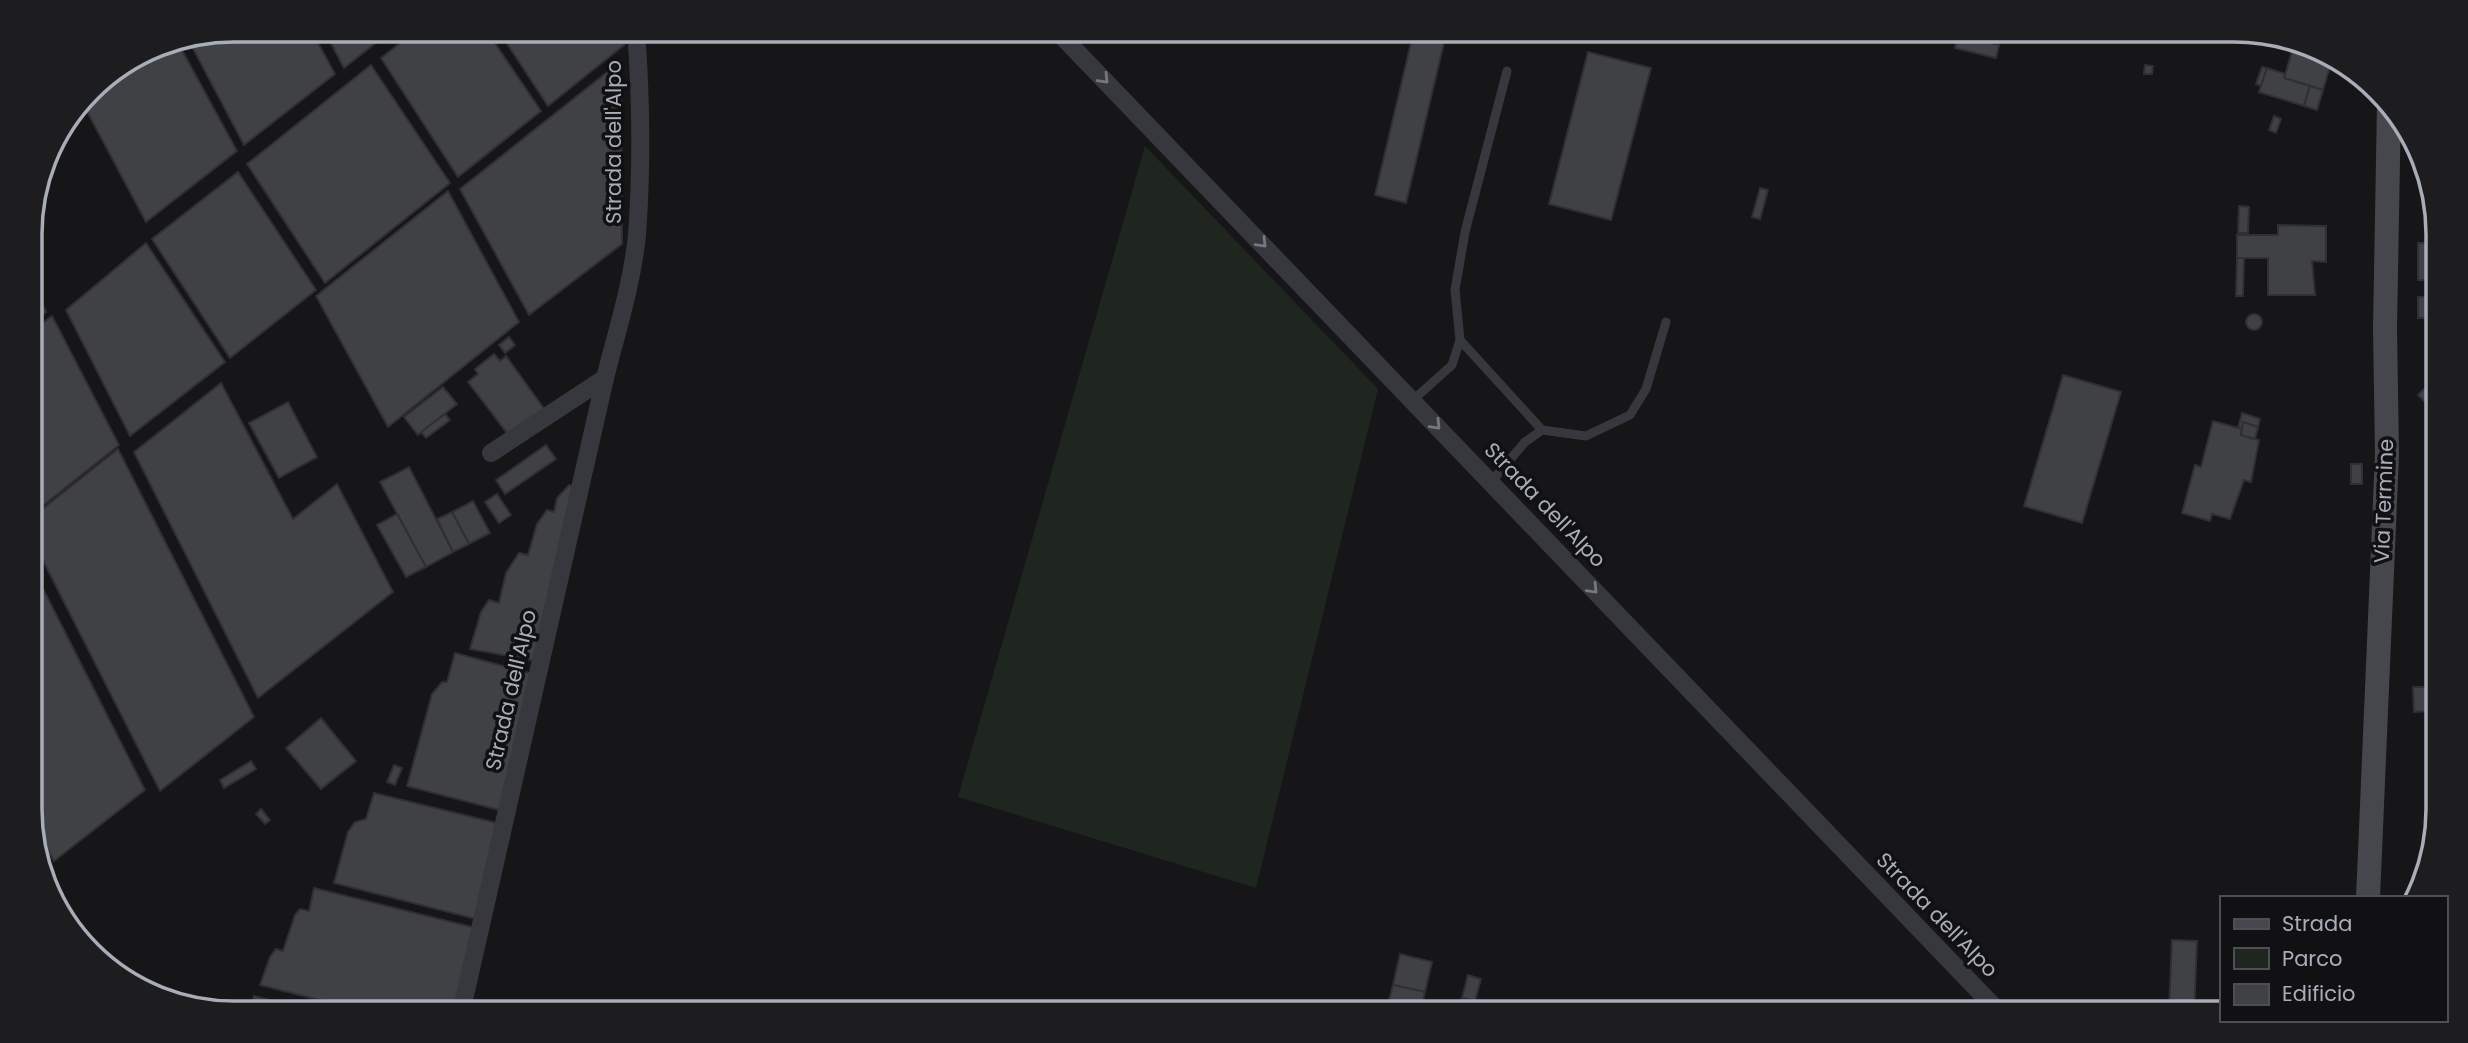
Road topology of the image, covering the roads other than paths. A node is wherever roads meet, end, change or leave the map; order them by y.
1 (637, 42) edge
2 (1068, 42) edge
3 (1507, 71) dead end
4 (2389, 121) edge
5 (1666, 322) dead end
6 (1460, 340) junction
7 (605, 378) junction
8 (1413, 400) junction
9 (1542, 430) junction
10 (491, 453) dead end
11 (1491, 482) junction
12 (2368, 896) edge
13 (464, 1001) edge
14 (1988, 1001) edge

1 - 7 street, Strada dell'Alpo
2 -> 8 street, Strada dell'Alpo
3 - 6 lane
4 - 12 street, Via Termine
5 - 9 lane
6 - 8 lane
6 - 9 lane
7 - 10 street
7 - 13 street, Strada dell'Alpo
8 -> 11 street, Strada dell'Alpo
9 - 11 lane
11 -> 14 street, Strada dell'Alpo

